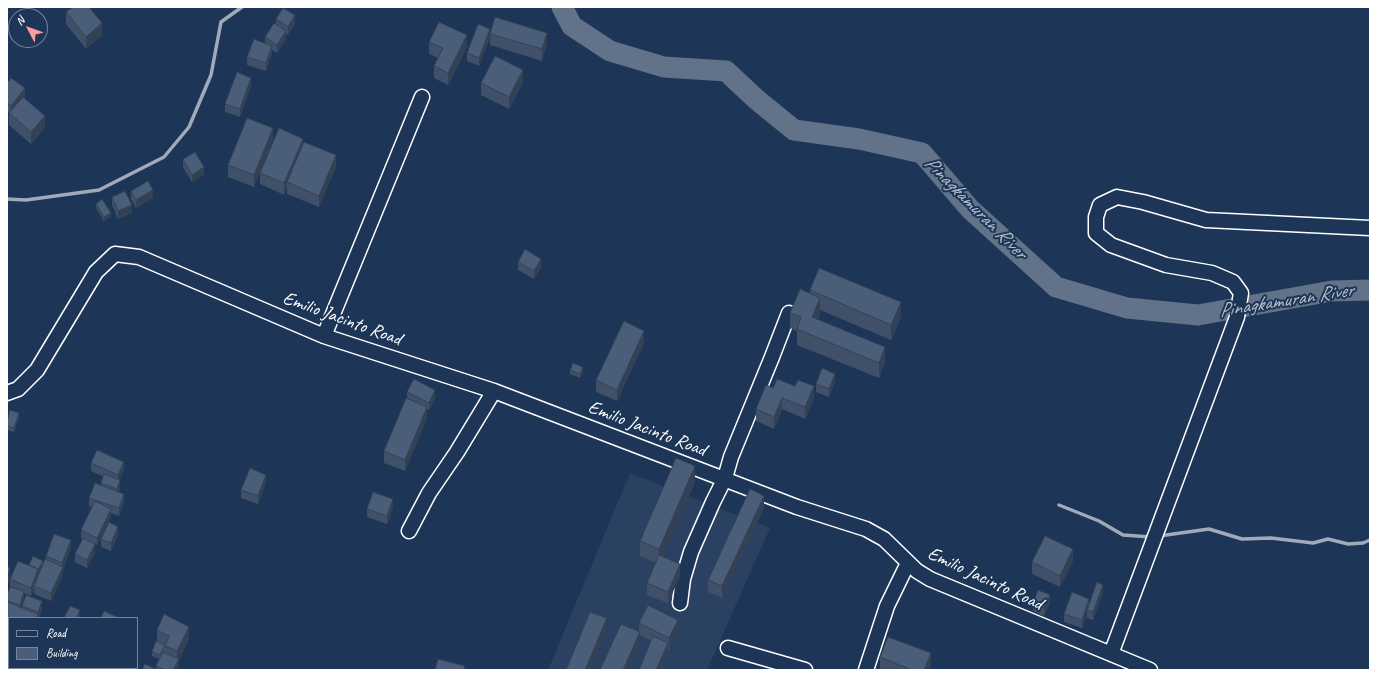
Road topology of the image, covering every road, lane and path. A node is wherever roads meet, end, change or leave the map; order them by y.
1 (422, 97) dead end
2 (1370, 228) edge
3 (789, 313) edge
4 (324, 336) junction
5 (494, 391) junction
6 (7, 393) edge
7 (725, 478) junction
8 (409, 531) dead end
9 (908, 562) junction
10 (680, 603) dead end
11 (728, 648) dead end
12 (1111, 654) junction
13 (805, 670) edge
14 (866, 670) edge
15 (1150, 670) edge

1 - 4 street
2 - 12 street
3 - 7 street
4 - 5 street, Emilio Jacinto Road
4 - 6 street, Emilio Jacinto Road
5 - 7 street, Emilio Jacinto Road
5 - 8 street
7 - 9 street, Emilio Jacinto Road
7 - 10 street
9 - 12 street, Emilio Jacinto Road
9 - 14 street
11 - 13 street
12 - 15 street, Emilio Jacinto Road

